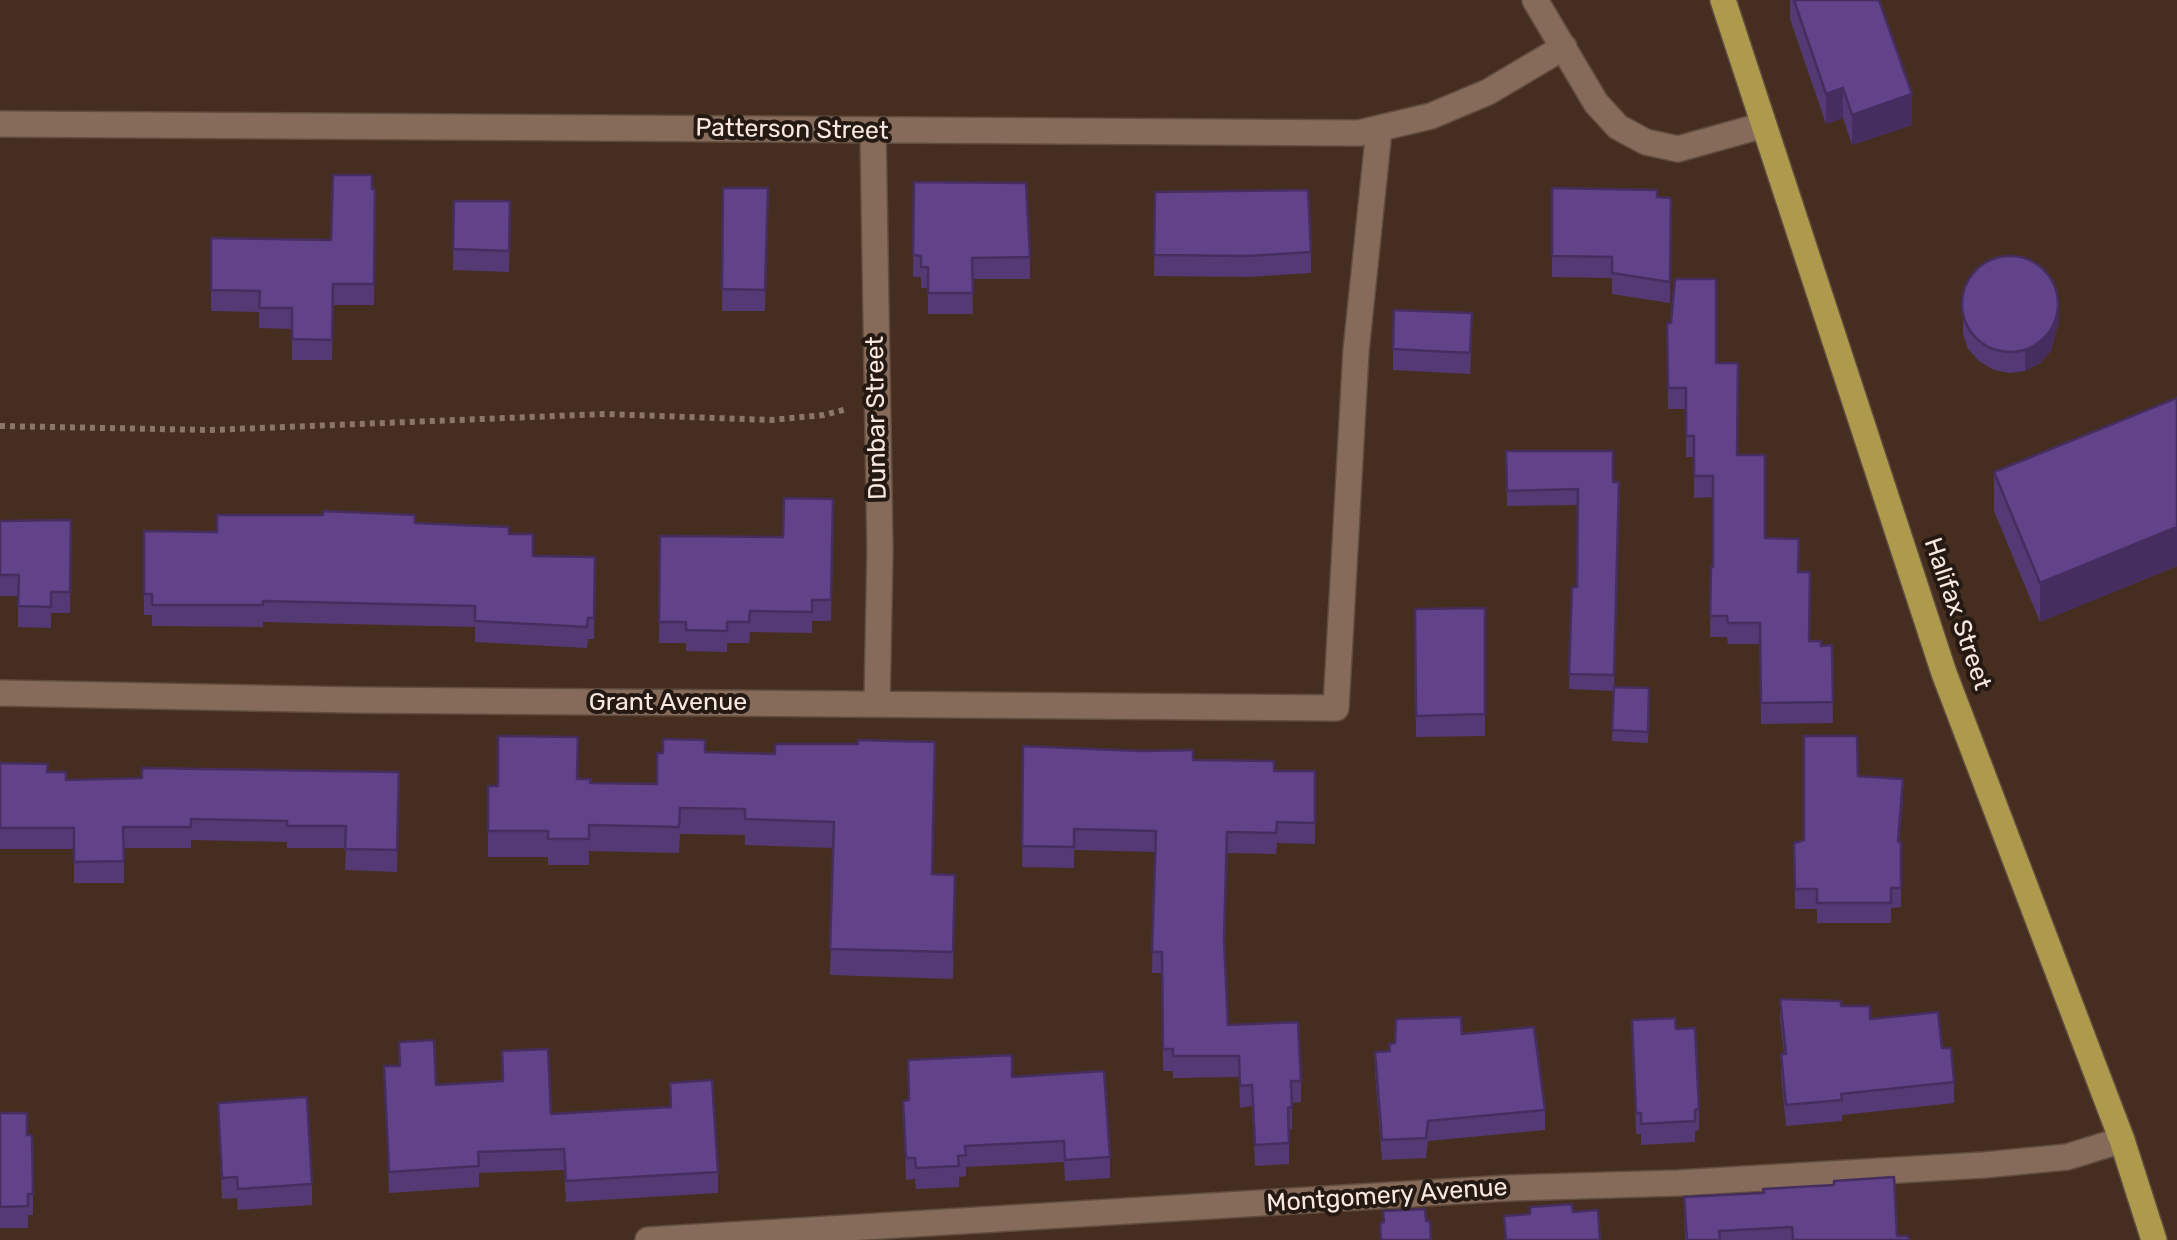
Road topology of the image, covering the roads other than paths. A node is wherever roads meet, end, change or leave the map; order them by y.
1 (1536, 0) edge
2 (1723, 0) edge
3 (1564, 48) junction
4 (0, 124) edge
5 (1764, 125) junction
6 (1379, 130) junction
7 (873, 131) junction
8 (0, 693) edge
9 (877, 704) junction
10 (2122, 1140) junction
11 (648, 1240) edge
12 (2154, 1240) edge

1 - 3 street
2 - 5 main road, Halifax Street
3 - 5 street
3 - 6 street, Patterson Street
4 - 7 street, Patterson Street
5 - 10 main road, Halifax Street
6 - 7 street, Patterson Street
6 - 9 street, Grant Avenue
7 - 9 street, Dunbar Street
8 - 9 street, Grant Avenue
10 - 11 street, Montgomery Avenue
10 - 12 main road, Halifax Street

